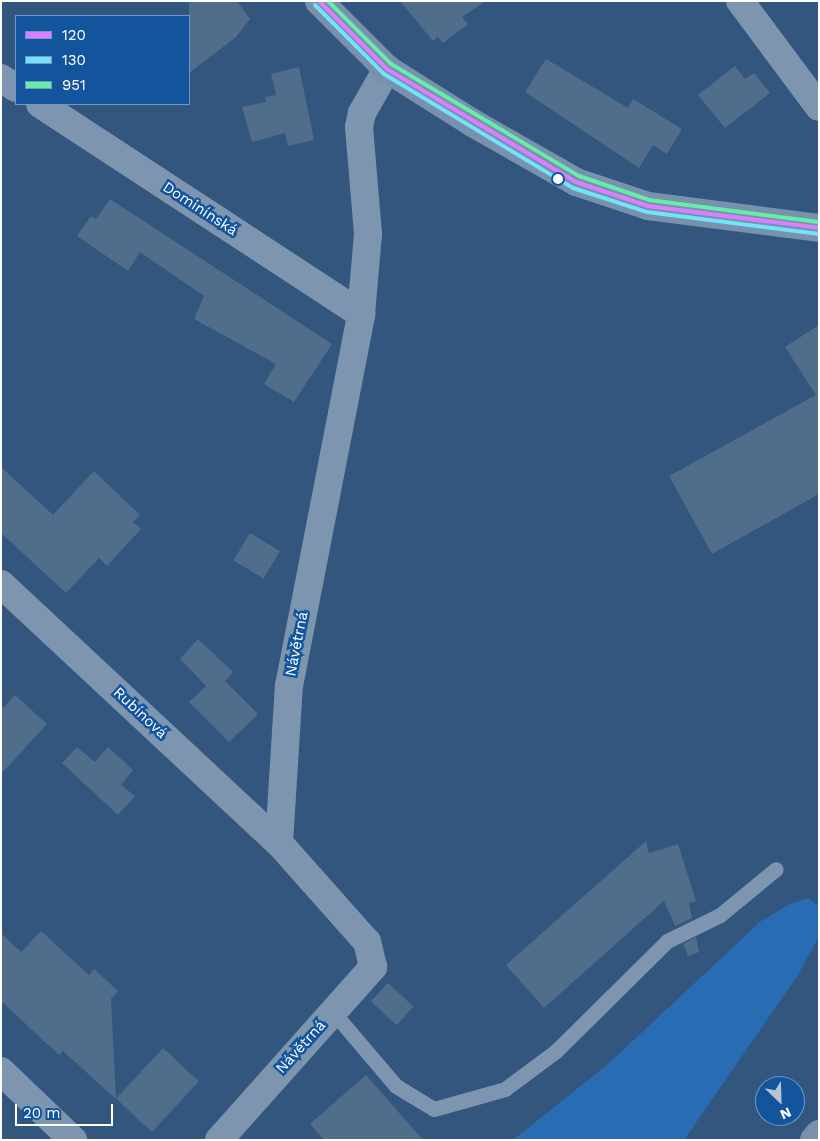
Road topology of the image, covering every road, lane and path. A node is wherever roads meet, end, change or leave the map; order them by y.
1 (320, 1) edge
2 (740, 1) edge
3 (387, 68) junction
4 (1, 78) edge
5 (15, 87) edge
6 (42, 105) edge
7 (819, 107) edge
8 (819, 228) edge
9 (361, 314) junction
10 (1, 584) edge
11 (280, 843) junction
12 (776, 869) dead end
13 (333, 1012) junction
14 (1, 1071) edge
15 (819, 1134) edge
16 (73, 1140) edge
17 (218, 1140) edge
18 (814, 1140) edge

1 - 3 street
2 - 7 street
3 - 8 street
3 - 9 street, Návětrná
4 - 5 street
6 - 9 street, Dominínská
9 - 11 street, Návětrná
10 - 11 street, Rubínová
11 - 13 street, Návětrná
12 - 13 lane
13 - 17 street, Návětrná
14 - 16 street
15 - 18 street

